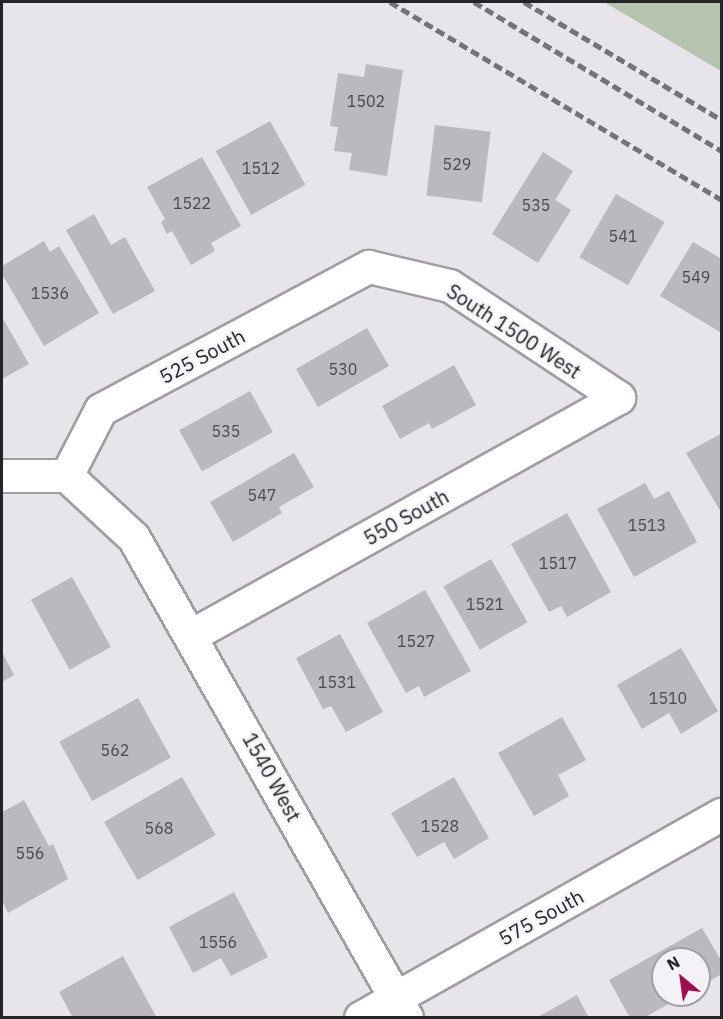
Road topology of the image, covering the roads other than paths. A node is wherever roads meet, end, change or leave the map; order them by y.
1 (369, 267) joint
2 (619, 398) joint
3 (2, 476) edge
4 (67, 476) junction
5 (194, 635) junction
6 (722, 815) edge
7 (401, 1008) edge
8 (361, 1017) edge

1 - 2 street, South 1500 West
1 - 4 street, 525 South
2 - 5 street, 550 South
3 - 4 street
4 - 5 street, 1540 West
5 - 7 street, 1540 West
6 - 7 street, 575 South
7 - 8 street, 575 South

